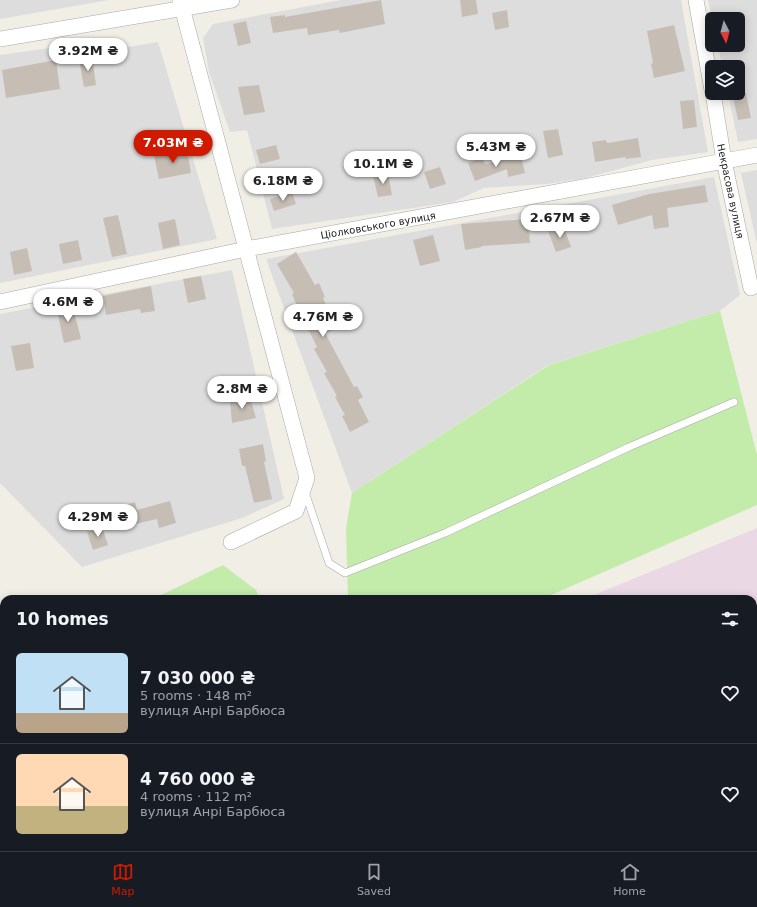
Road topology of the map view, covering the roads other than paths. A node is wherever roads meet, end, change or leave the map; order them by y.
1 (232, 0) edge
2 (696, 0) edge
3 (180, 5) edge
4 (0, 39) edge
5 (706, 60) edge
6 (713, 100) edge
7 (757, 155) edge
8 (724, 161) junction
9 (246, 249) junction
10 (751, 288) dead end
11 (0, 302) edge
12 (734, 402) dead end
13 (303, 488) junction
14 (230, 542) dead end

1 - 3 street
2 - 5 street, Некрасова вулиця
3 - 4 street
3 - 9 street
6 - 8 street, Некрасова вулиця
7 - 8 street, Ціолковського вулиця
8 - 9 street, Ціолковського вулиця
8 - 10 street, Некрасова вулиця
9 - 11 street, Ціолковського вулиця
9 - 13 street
12 - 13 lane
13 - 14 street

